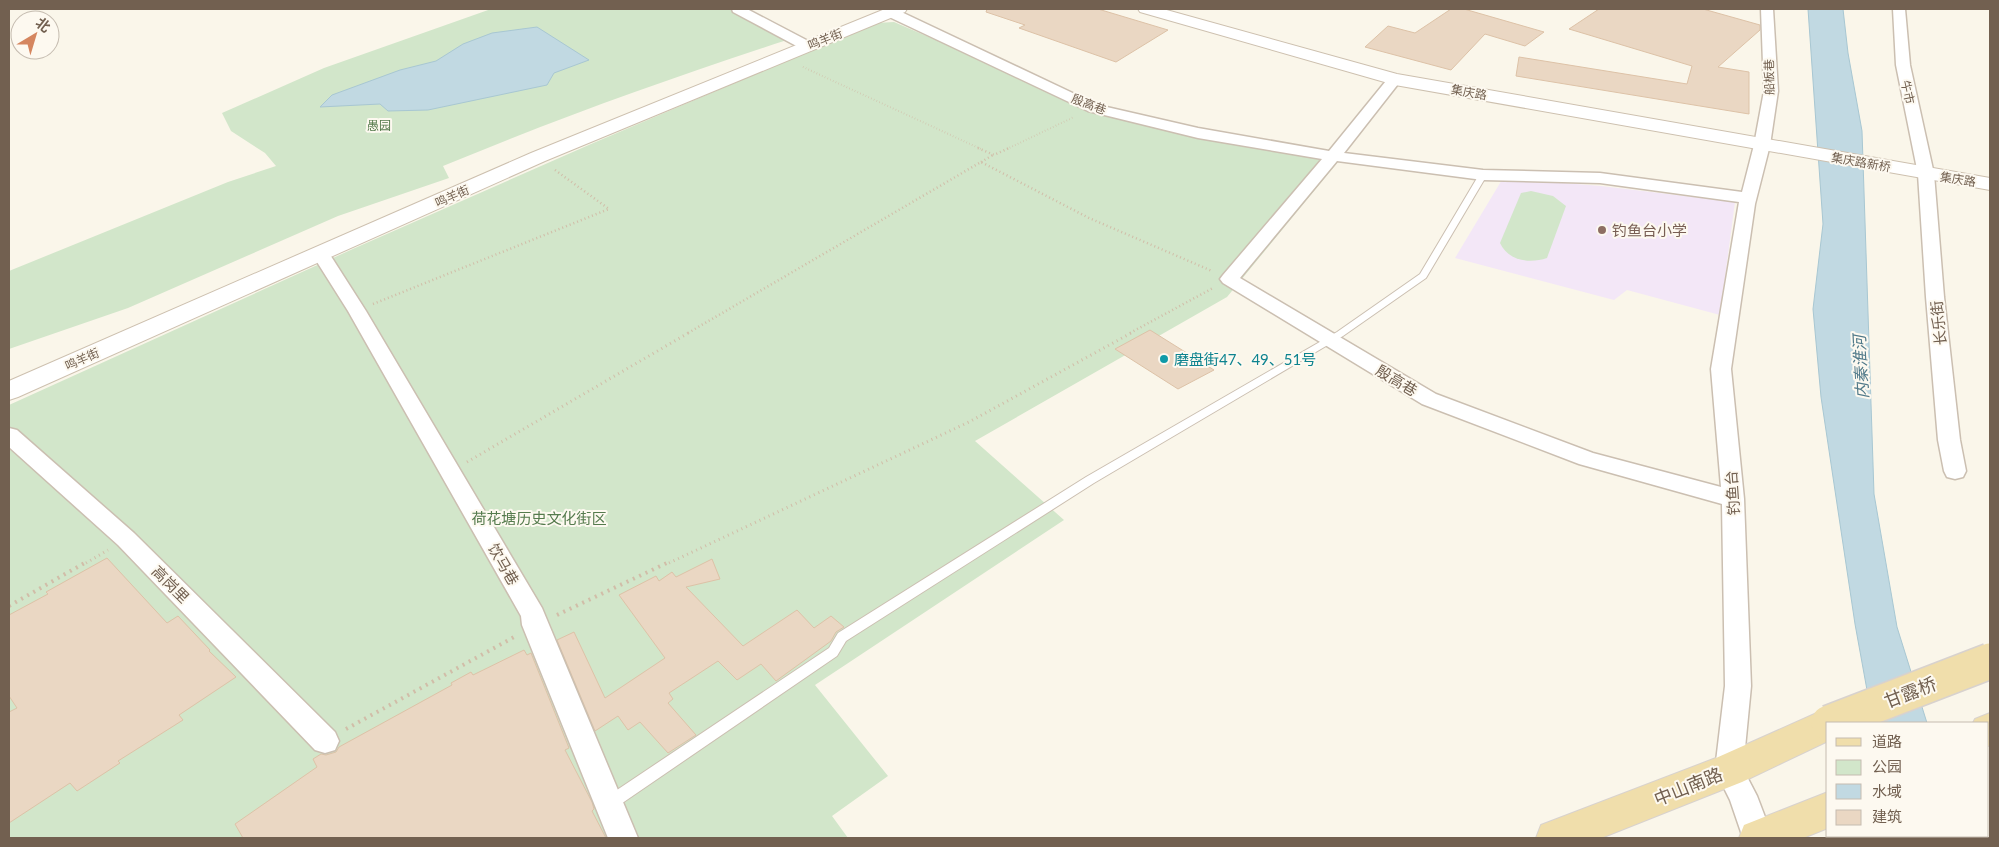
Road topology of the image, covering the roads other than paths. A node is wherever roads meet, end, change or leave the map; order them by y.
1 (738, 9) edge
2 (1146, 9) edge
3 (1767, 9) edge
4 (1899, 9) edge
5 (894, 11) edge
6 (807, 46) junction
7 (1395, 79) junction
8 (1762, 145) junction
9 (1797, 151) joint
10 (1332, 156) junction
11 (1926, 174) junction
12 (1483, 175) junction
13 (1990, 184) edge
14 (1748, 198) junction
15 (320, 254) junction
16 (1330, 340) junction
17 (9, 391) edge
18 (9, 435) edge
19 (1955, 472) dead end
20 (1733, 499) junction
21 (1990, 661) edge
22 (1833, 722) edge
23 (1825, 725) edge
24 (325, 741) road end
25 (1729, 770) junction
26 (609, 804) junction
27 (1826, 811) edge
28 (623, 838) edge
29 (1555, 838) edge
30 (1758, 838) edge

1 - 6 street
2 - 7 street, 集庆路
3 - 8 street, 船板巷
4 - 11 street, 牛市
5 - 6 street, 鸣羊街
5 - 10 street, 殷高巷
6 - 15 street, 鸣羊街
7 - 8 street, 集庆路
7 - 10 street
8 - 9 street, 集庆路
8 - 14 street, 钓鱼台
9 - 11 street, 集庆路新桥
10 - 12 street, 殷高巷
10 - 16 street, 殷高巷
11 - 13 street, 集庆路
11 - 19 street, 长乐街
12 - 14 street, 殷高巷
12 - 16 lane
14 - 20 street, 钓鱼台
15 - 17 street, 鸣羊街
15 - 26 street, 饮马巷
16 - 20 street, 殷高巷
16 - 26 lane
18 - 24 street, 高岗里
20 - 25 street, 钓鱼台
21 - 22 main road, 甘露桥, bridge
23 - 25 main road, 中山南路
25 - 29 main road, 中山南路
25 - 30 street
26 - 28 street, 饮马巷
27 - 30 lane

